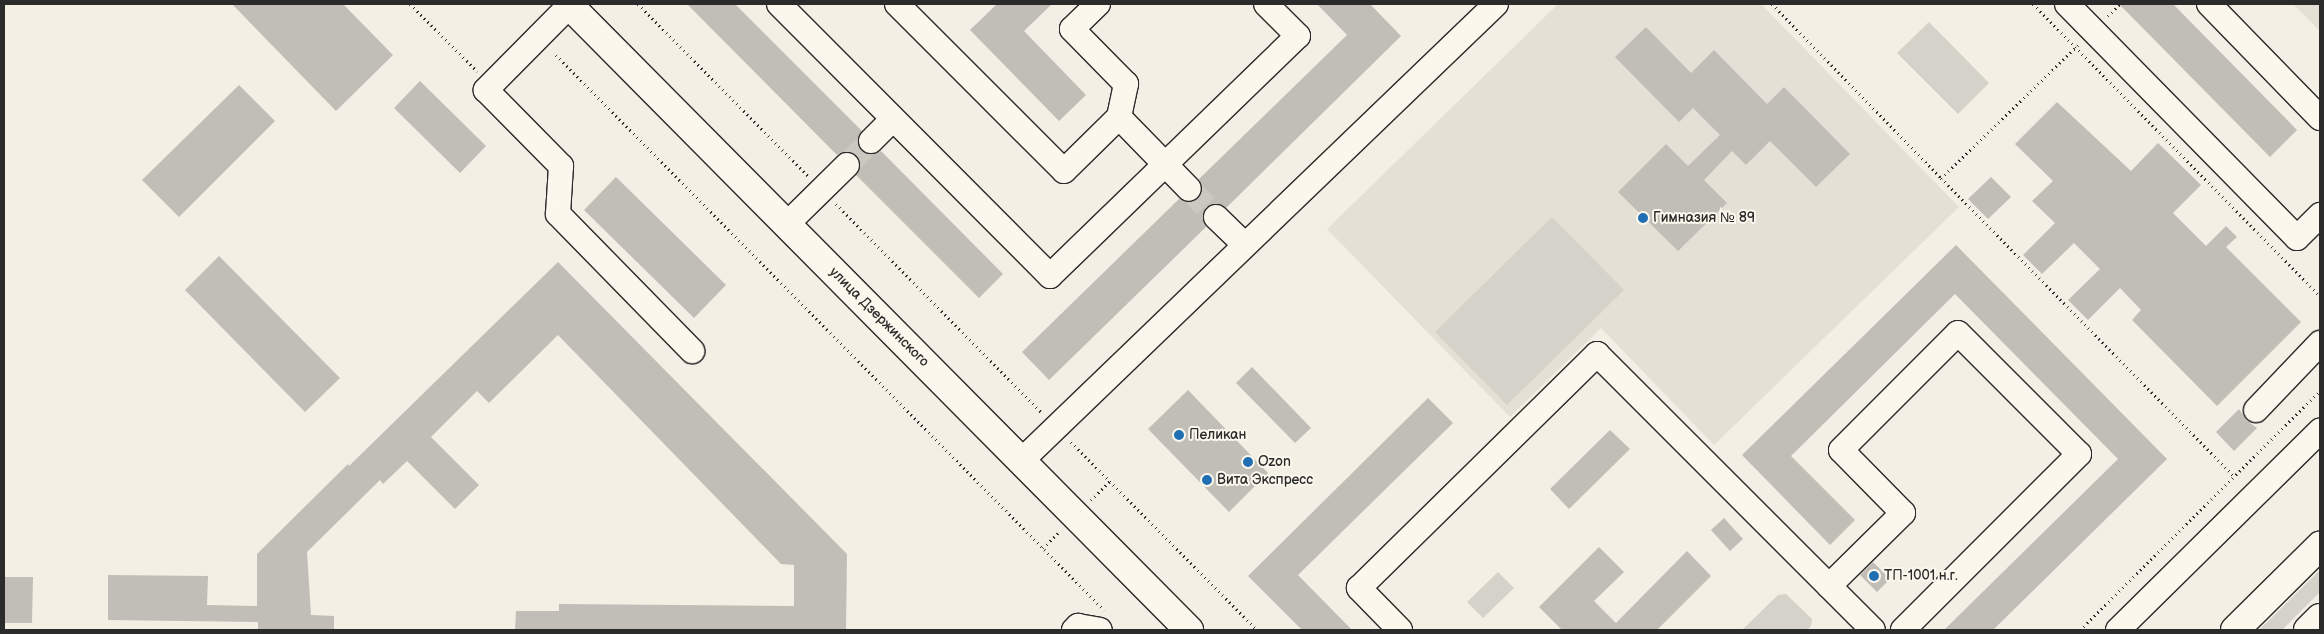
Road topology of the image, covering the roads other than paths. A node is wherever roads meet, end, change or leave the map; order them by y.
1 (569, 4) edge
2 (779, 4) edge
3 (897, 4) edge
4 (1098, 4) edge
5 (1266, 4) edge
6 (2067, 4) edge
7 (2209, 4) edge
8 (1487, 7) edge
9 (1119, 117) junction
10 (2320, 118) edge
11 (893, 119) junction
12 (871, 141) tunnel mouth
13 (847, 165) tunnel mouth
14 (1165, 165) junction
15 (1189, 189) tunnel mouth
16 (2320, 214) edge
17 (1216, 217) tunnel mouth
18 (787, 224) junction
19 (1244, 245) junction
20 (2320, 344) edge
21 (692, 351) dead end
22 (2256, 410) dead end
23 (2320, 431) edge
24 (1021, 461) junction
25 (2320, 546) edge
26 (1829, 586) junction
27 (2320, 618) edge
28 (1104, 622) edge
29 (1074, 630) edge
30 (1189, 630) edge
31 (1400, 630) edge
32 (1873, 630) edge
33 (1903, 630) edge
34 (2118, 630) edge
35 (2235, 630) edge
36 (2308, 630) edge

1 - 18 main road, улица Дзержинского
1 - 21 street
2 - 11 street
3 - 9 street
4 - 9 street
5 - 14 street
6 - 16 street
7 - 10 street
8 - 19 street
9 - 14 street
11 - 12 street
11 - 14 street
13 - 18 street
14 - 15 street
17 - 19 street
18 - 24 main road, улица Дзержинского
19 - 24 street
20 - 22 street
23 - 34 street
24 - 30 main road, улица Дзержинского
25 - 35 main road
26 - 31 street
26 - 32 street
26 - 33 street
27 - 36 main road
28 - 29 street

